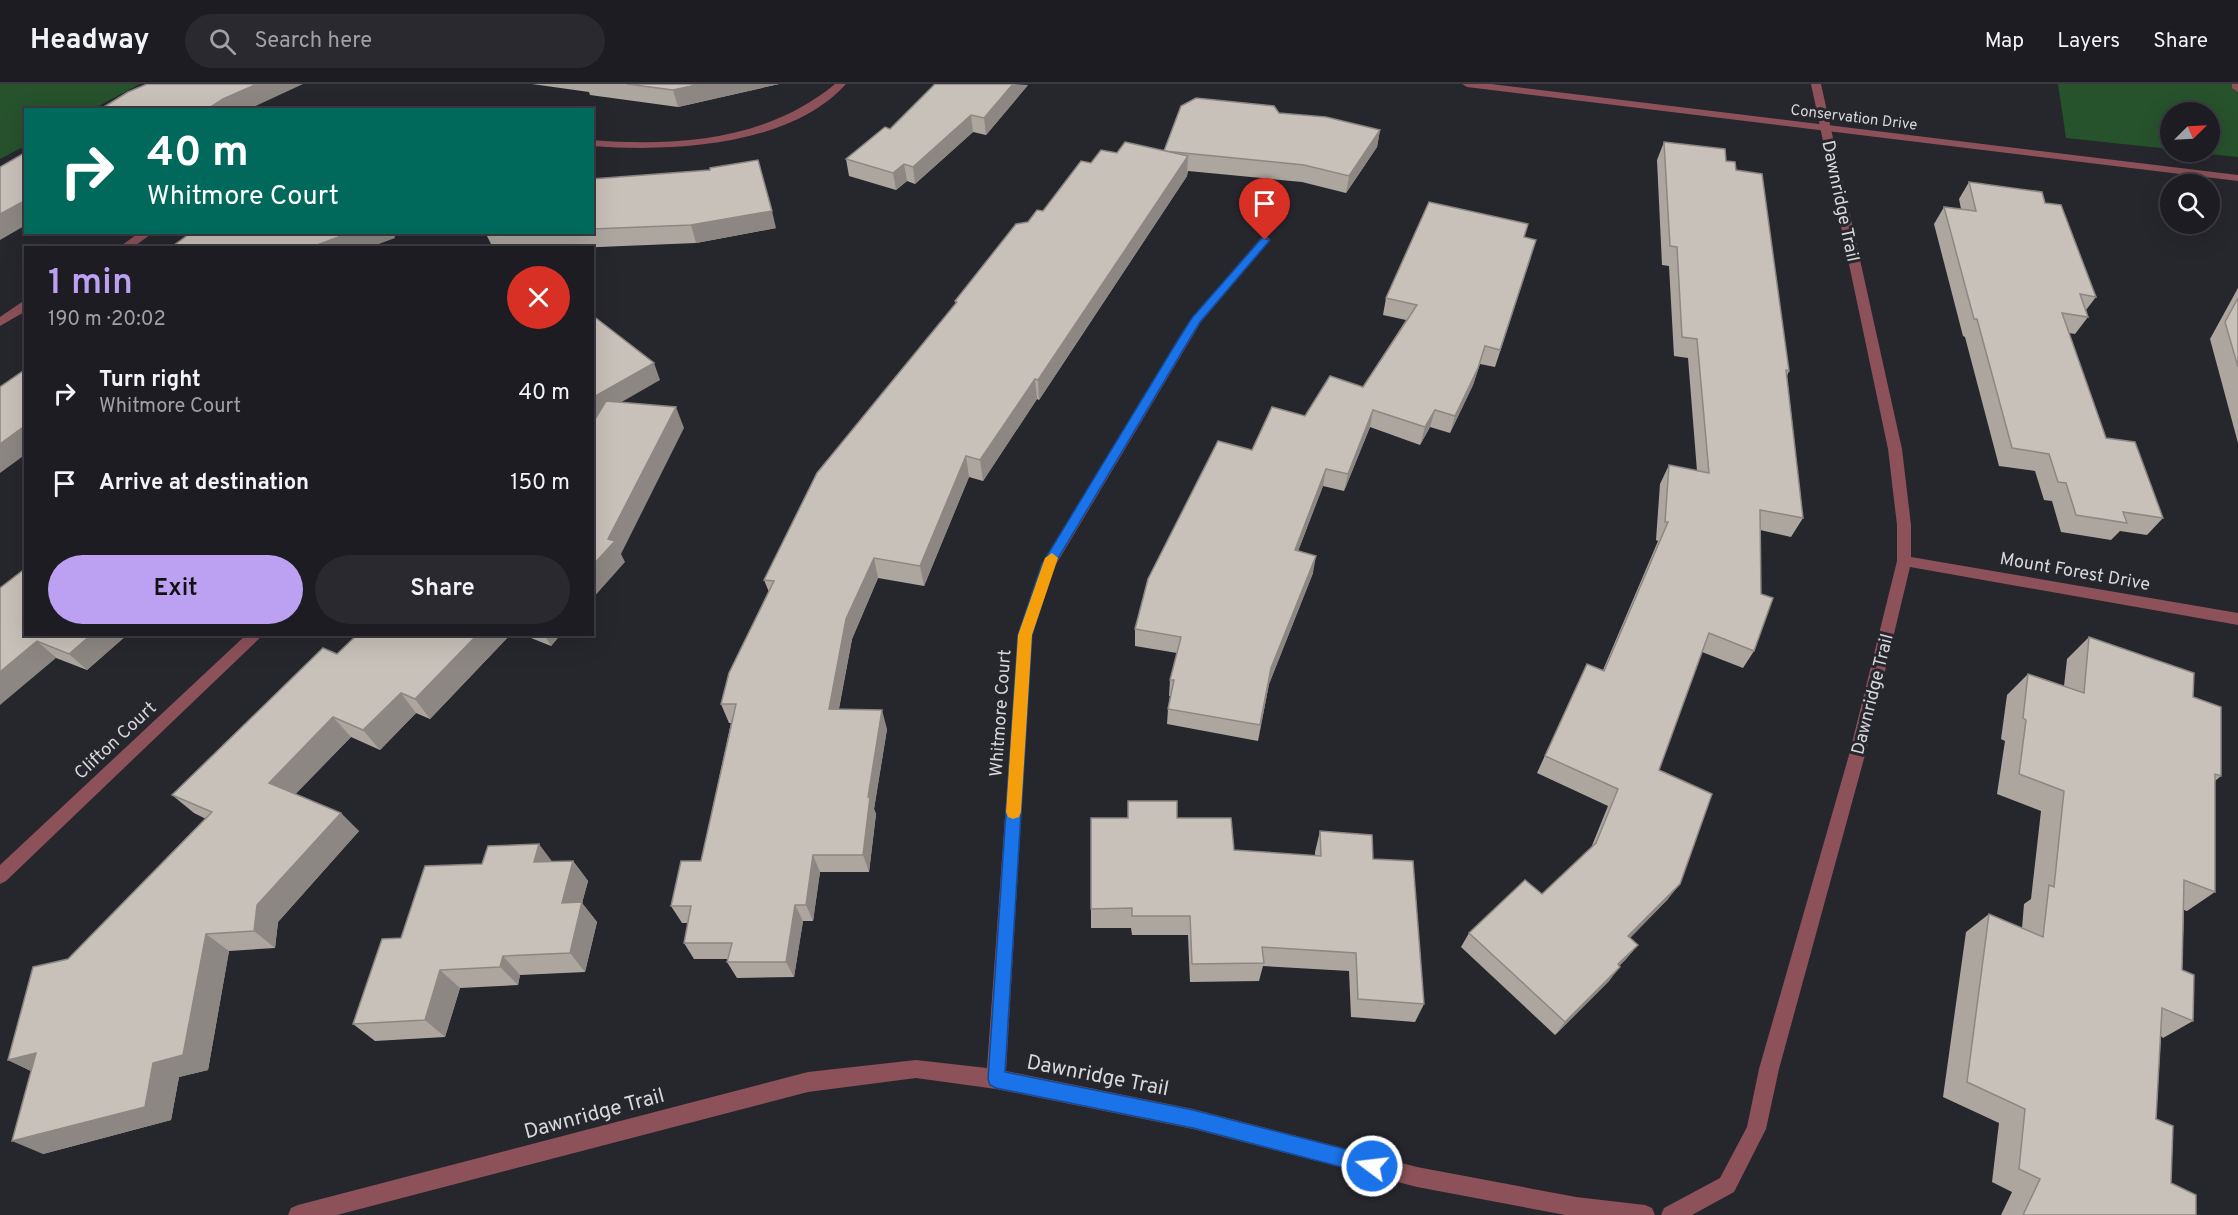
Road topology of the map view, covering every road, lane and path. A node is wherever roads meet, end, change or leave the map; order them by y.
1 (842, 84) edge
2 (1467, 84) edge
3 (1816, 84) edge
4 (1826, 129) junction
5 (594, 143) edge
6 (2238, 178) edge
7 (146, 234) edge
8 (1265, 240) dead end
9 (126, 246) edge
10 (24, 306) edge
11 (0, 322) edge
12 (1905, 561) junction
13 (2238, 619) edge
14 (255, 636) edge
15 (0, 876) edge
16 (996, 1079) junction
17 (298, 1215) edge
18 (1645, 1215) edge
19 (1671, 1215) edge

1 - 5 street
2 - 4 street, Conservation Drive
3 - 4 street, Dawnridge Trail
4 - 6 street, Conservation Drive
4 - 12 street, Dawnridge Trail
7 - 9 street
8 - 16 street, Whitmore Court
10 - 11 street
12 - 13 street, Mount Forest Drive
12 - 19 street, Dawnridge Trail
14 - 15 street, Clifton Court
16 - 17 street, Dawnridge Trail
16 - 18 street, Dawnridge Trail

